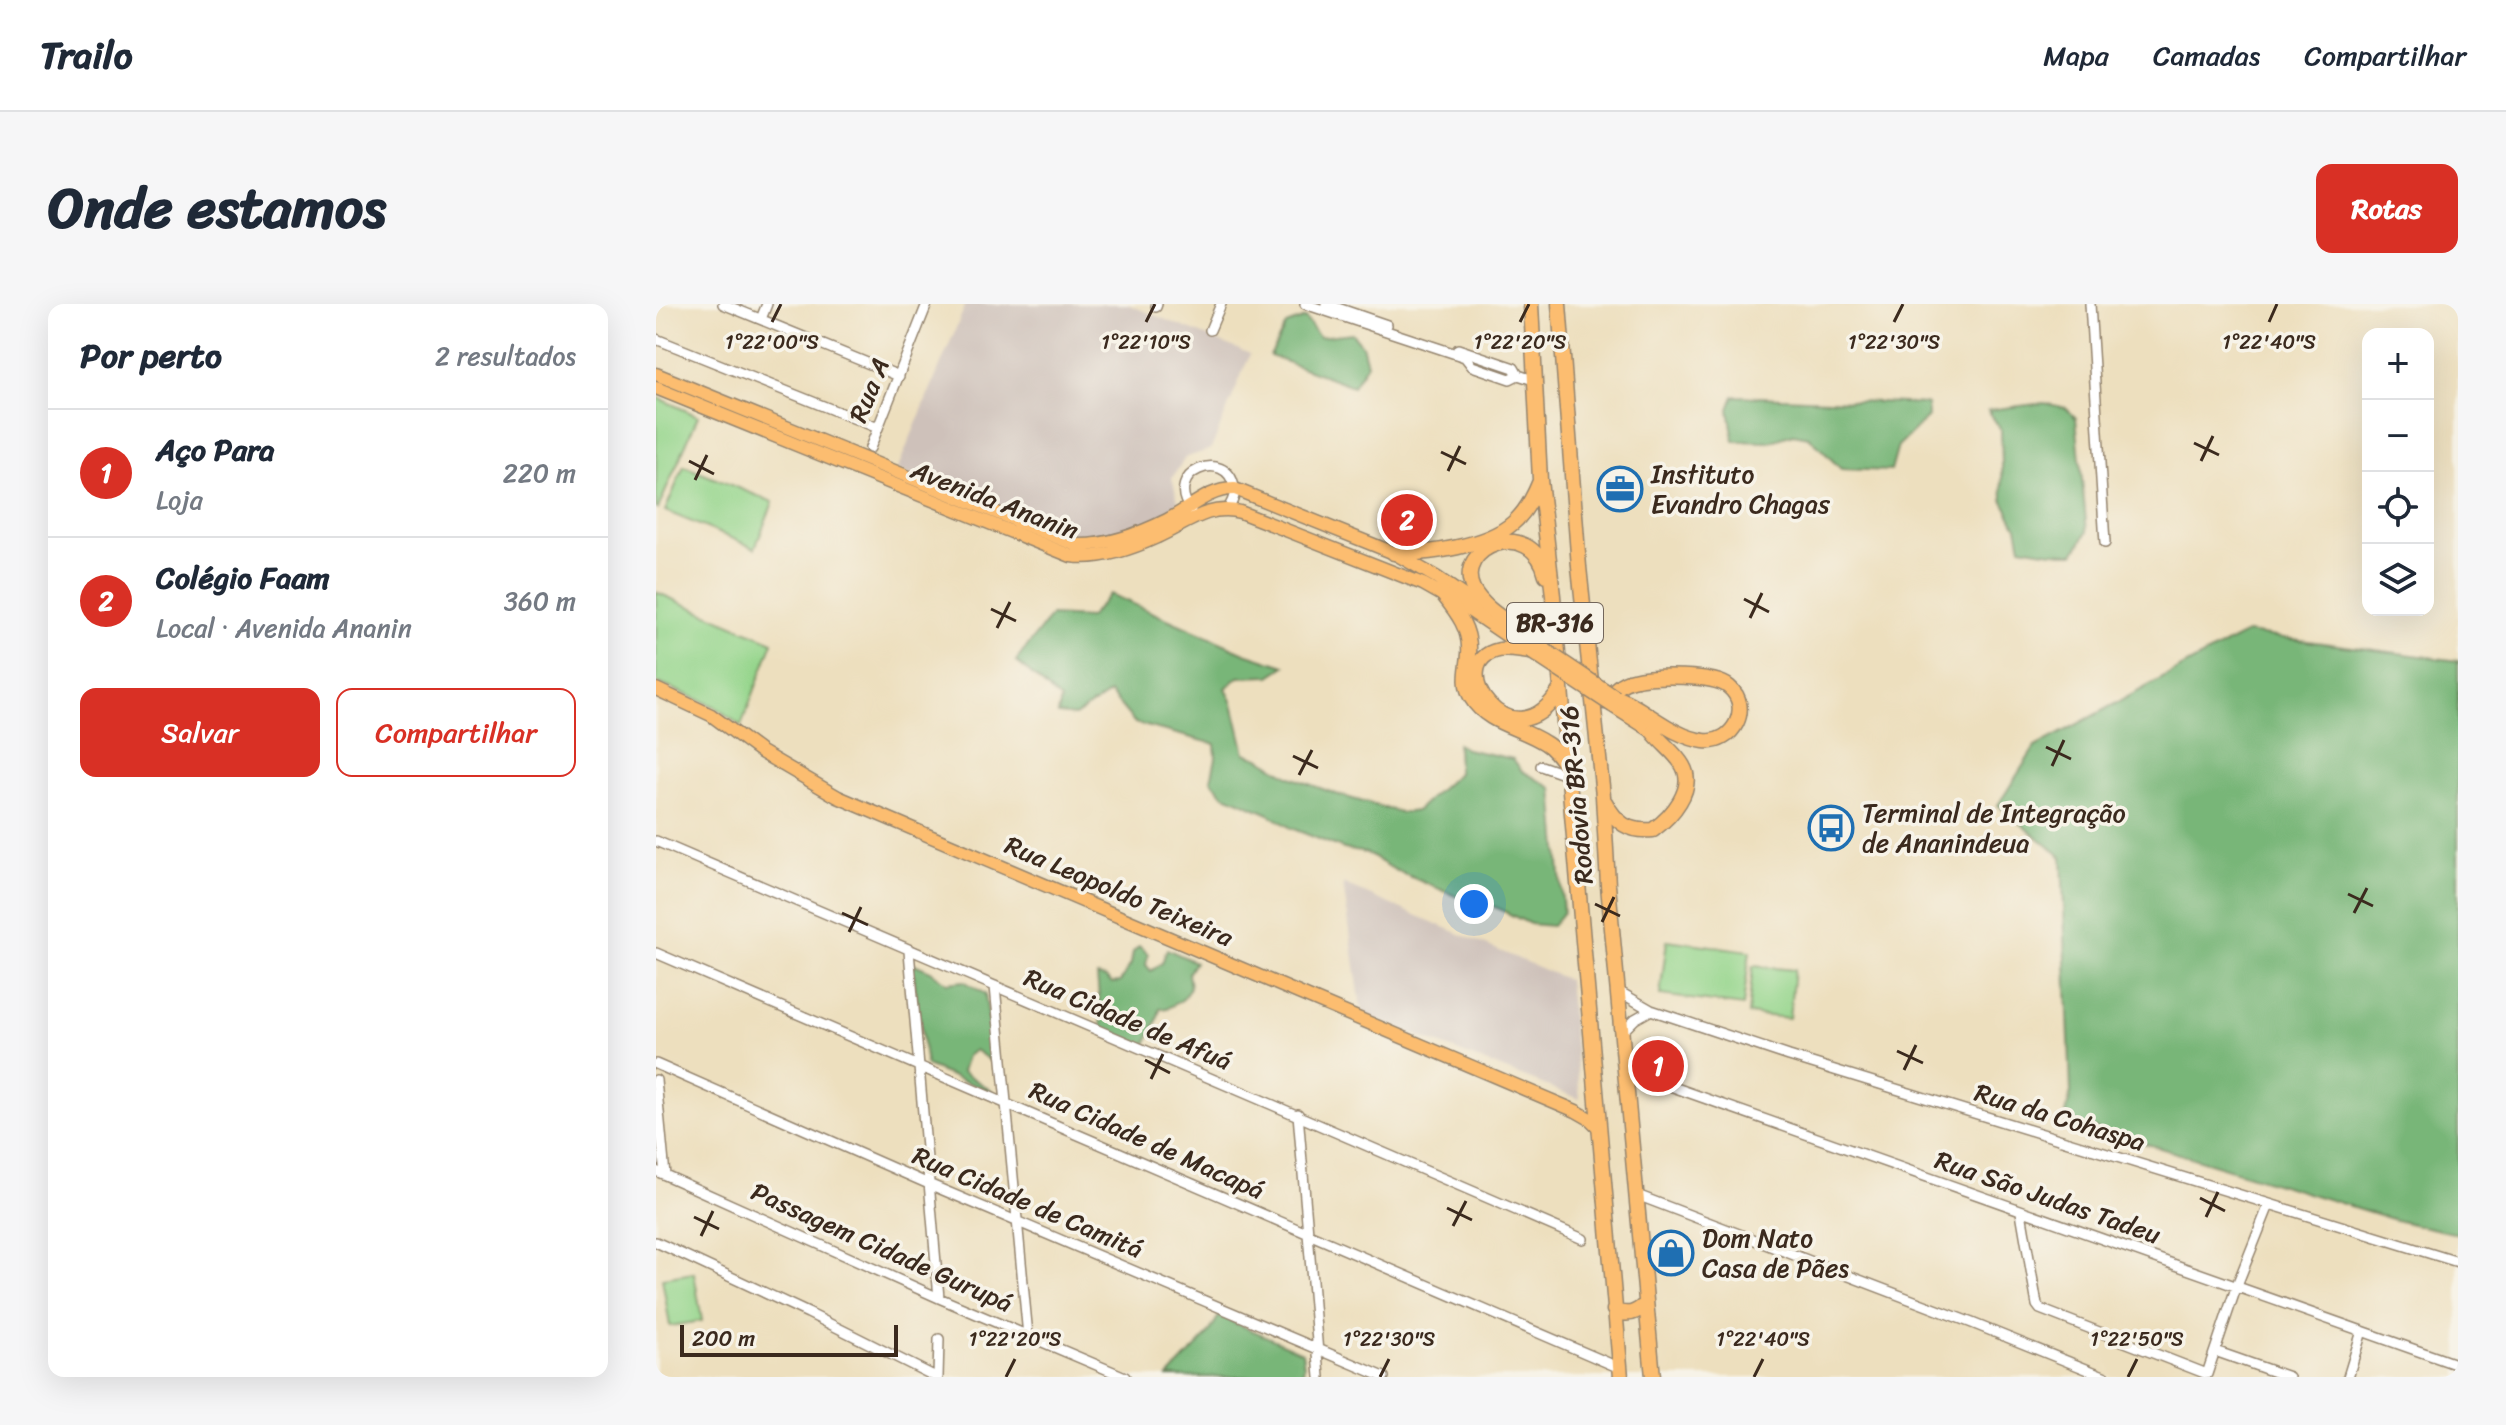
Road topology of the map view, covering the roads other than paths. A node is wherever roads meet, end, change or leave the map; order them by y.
1 (723, 304) edge
2 (767, 304) edge
3 (927, 304) edge
4 (1221, 304) edge
5 (1305, 304) edge
6 (1326, 304) edge
7 (1531, 304) edge
8 (1559, 304) edge
9 (2090, 304) edge
10 (761, 319) junction
11 (1210, 330) dead end
12 (656, 339) edge
13 (1466, 355) junction
14 (1500, 363) junction
15 (656, 374) edge
16 (1496, 375) junction
17 (1518, 375) junction
18 (899, 376) junction
19 (1537, 381) junction
20 (656, 388) edge
21 (878, 428) junction
22 (870, 448) dead end
23 (1540, 480) junction
24 (1235, 489) junction
25 (1227, 510) junction
26 (1193, 511) junction
27 (2105, 543) dead end
28 (1394, 553) junction
29 (1442, 593) junction
30 (1553, 596) junction
31 (1532, 647) junction
32 (656, 689) edge
33 (1560, 690) junction
34 (1614, 701) junction
35 (1596, 725) junction
36 (1653, 732) joint
37 (1541, 766) dead end
38 (1567, 770) junction
39 (1603, 796) junction
40 (656, 841) edge
41 (909, 951) junction
42 (656, 953) edge
43 (995, 986) junction
44 (1618, 991) junction
45 (1651, 1010) junction
46 (1622, 1033) junction
47 (656, 1064) edge
48 (920, 1067) junction
49 (1625, 1070) junction
50 (656, 1080) edge
51 (1596, 1101) junction
52 (1007, 1103) junction
53 (1576, 1111) junction
54 (1298, 1114) junction
55 (1599, 1128) junction
56 (660, 1173) edge
57 (931, 1185) junction
58 (1637, 1195) junction
59 (2269, 1205) junction
60 (2021, 1212) junction
61 (1016, 1220) junction
62 (1308, 1235) junction
63 (1583, 1239) dead end
64 (656, 1242) edge
65 (2458, 1262) edge
66 (2237, 1285) junction
67 (939, 1298) junction
68 (1645, 1304) junction
69 (1614, 1310) junction
70 (1616, 1329) junction
71 (1647, 1329) junction
72 (2362, 1331) junction
73 (1028, 1336) junction
74 (939, 1339) dead end
75 (1317, 1348) junction
76 (2215, 1351) junction
77 (2458, 1365) edge
78 (1620, 1372) edge
79 (937, 1377) edge
80 (1125, 1377) edge
81 (1320, 1377) edge
82 (1384, 1377) edge
83 (1653, 1377) edge
84 (2106, 1377) edge
85 (2289, 1377) edge
86 (2348, 1377) edge

1 - 10 street
2 - 10 street
3 - 18 street, Rua A
4 - 11 street
5 - 13 street
6 - 13 street
7 - 19 highway, Rodovia BR-316 / BR-316
8 - 35 highway, Rodovia BR-316 / BR-316
9 - 27 street
10 - 18 street
12 - 21 street
13 - 14 street
13 - 16 street
14 - 16 street
14 - 17 street
15 - 26 main road, Avenida Ananin
16 - 17 street
17 - 19 street
18 - 21 street, Rua A
19 - 23 highway, Rodovia BR-316 / BR-316
20 - 26 main road, Avenida Ananin
21 - 22 street, Rua A
23 - 28 highway
23 - 30 highway, Rodovia BR-316 / BR-316
24 - 25 street
24 - 26 main road, Avenida Ananin
24 - 26 street
24 - 28 main road, Avenida Ananin
25 - 26 main road, Avenida Ananin
25 - 29 main road, Avenida Ananin
28 - 31 main road, Avenida Ananin
29 - 31 main road, Avenida Ananin
29 - 38 highway
30 - 31 highway
30 - 33 highway, Rodovia BR-316 / BR-316
31 - 33 highway
31 - 34 main road, Avenida Ananin, bridge
32 - 53 main road, Rua Leopoldo Teixeira
33 - 38 highway, Rodovia BR-316 / BR-316
34 - 35 highway
34 - 36 main road, Avenida Ananin
35 - 39 highway, Rodovia BR-316 / BR-316
36 - 39 highway
37 - 38 street
38 - 51 highway, Rodovia BR-316 / BR-316
39 - 44 highway, Rodovia BR-316 / BR-316
40 - 41 street, Rua Cidade de Afuá
41 - 43 street, Rua Cidade de Afuá
41 - 48 street
42 - 48 street, Rua Cidade de Macapá
43 - 52 street
43 - 54 street, Rua Cidade de Afuá
44 - 45 street, Rua da Cohaspa
44 - 46 highway, Rodovia BR-316 / BR-316
45 - 46 street
45 - 59 street, Rua da Cohaspa
46 - 49 highway, Rodovia BR-316 / BR-316
47 - 57 street, Rua Cidade de Camitá
48 - 52 street, Rua Cidade de Macapá
48 - 57 street
49 - 58 highway, Rodovia BR-316 / BR-316
49 - 60 street, Rua São Judas Tadeu
50 - 56 street
51 - 53 main road
51 - 55 highway, BR-316
52 - 61 street
52 - 62 street, Rua Cidade de Macapá
53 - 55 main road, Rua Leopoldo Teixeira
54 - 62 street
54 - 63 street, Rua Cidade de Afuá
55 - 69 highway, BR-316
56 - 67 street, Passagem Cidade Gurupá
57 - 61 street, Rua Cidade de Camitá
57 - 67 street
58 - 68 highway, Rodovia BR-316 / BR-316
58 - 84 street
59 - 65 street, Rua da Cohaspa
59 - 66 street
60 - 66 street, Rua São Judas Tadeu
60 - 76 street
61 - 73 street
61 - 75 street, Rua Cidade de Camitá
62 - 75 street
62 - 78 street, Rua Cidade de Macapá
64 - 79 street
66 - 72 street, Rua São Judas Tadeu
66 - 76 street
67 - 73 street, Passagem Cidade Gurupá
68 - 69 highway
68 - 71 highway, Rodovia BR-316 / BR-316
69 - 70 highway, BR-316
70 - 71 highway
70 - 78 highway, BR-316
71 - 83 highway, Rodovia BR-316 / BR-316
72 - 77 street, Rua São Judas Tadeu
72 - 86 street
73 - 80 street, Passagem Cidade Gurupá
74 - 79 street
75 - 81 street
75 - 82 street, Rua Cidade de Camitá
76 - 85 street

